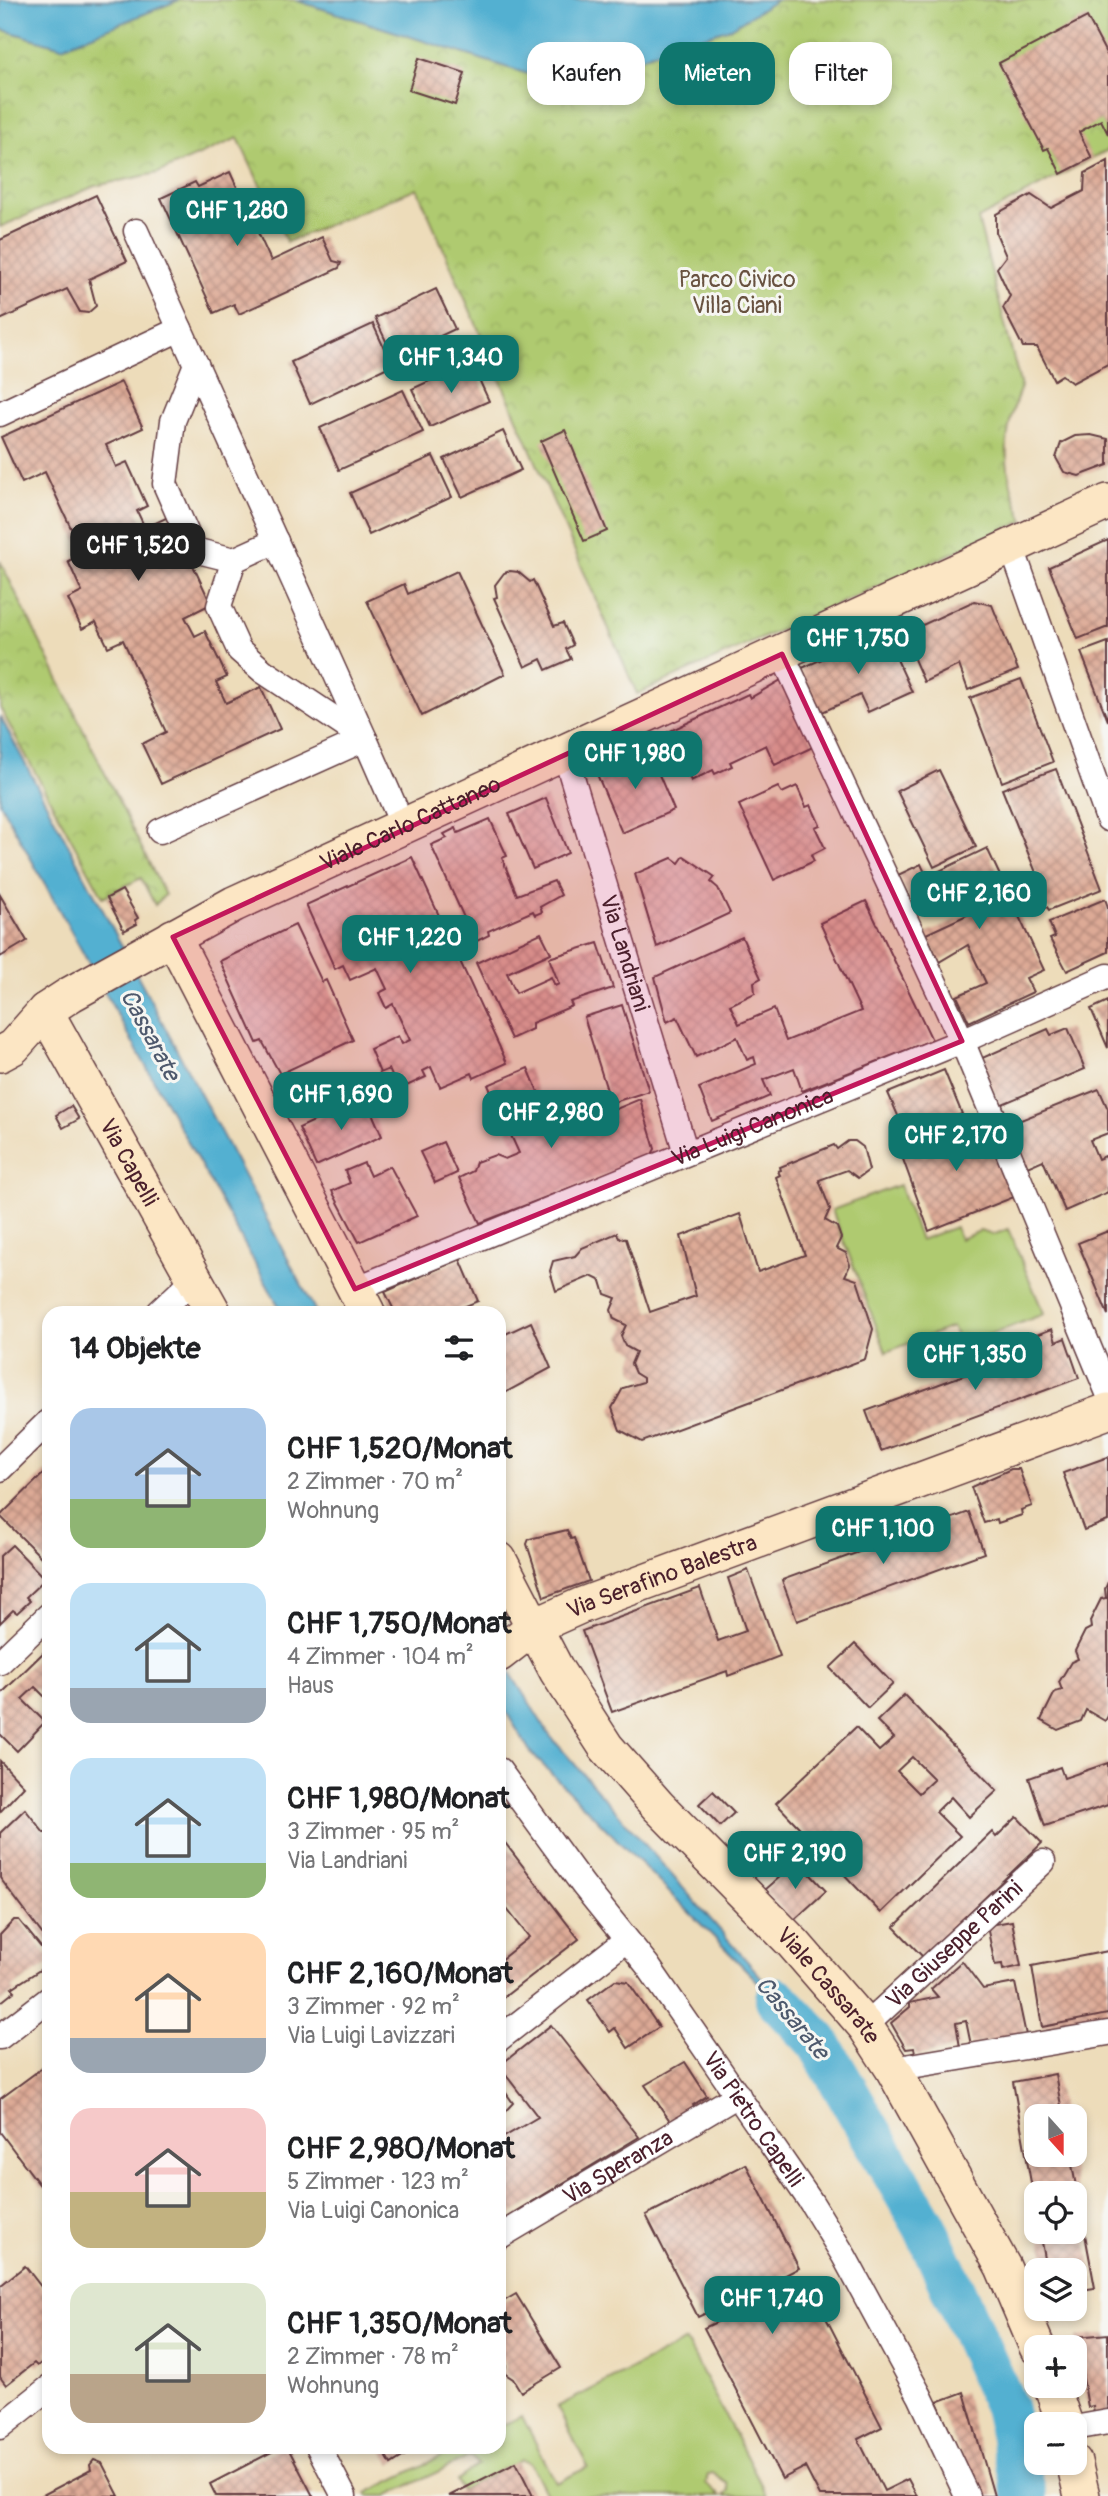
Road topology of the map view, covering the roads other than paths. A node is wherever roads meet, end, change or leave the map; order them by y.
1 (136, 231) dead end
2 (180, 329) junction
3 (197, 364) junction
4 (0, 414) edge
5 (1108, 502) edge
6 (276, 541) junction
7 (1012, 548) junction
8 (234, 560) junction
9 (782, 654) junction
10 (365, 739) junction
11 (565, 754) junction
12 (1108, 819) edge
13 (403, 825) junction
14 (160, 831) dead end
15 (173, 937) junction
16 (1108, 976) edge
17 (45, 1011) junction
18 (0, 1024) edge
19 (962, 1041) junction
20 (0, 1054) edge
21 (686, 1153) junction
22 (194, 1279) junction
23 (361, 1301) edge
24 (165, 1306) edge
25 (210, 1306) edge
26 (1108, 1393) edge
27 (1108, 1411) edge
28 (42, 1428) edge
29 (0, 1469) edge
30 (506, 1593) edge
31 (42, 1622) edge
32 (516, 1640) edge
33 (0, 1662) edge
34 (506, 1780) edge
35 (1043, 1862) dead end
36 (625, 1941) junction
37 (42, 2005) edge
38 (865, 2026) junction
39 (1108, 2033) edge
40 (506, 2034) edge
41 (0, 2037) edge
42 (893, 2069) junction
43 (738, 2095) junction
44 (506, 2233) edge
45 (1032, 2335) edge
46 (42, 2394) edge
47 (1108, 2422) edge
48 (1087, 2426) edge
49 (0, 2427) edge
50 (322, 2454) edge
51 (1077, 2475) edge
52 (344, 2496) edge
53 (967, 2496) edge
54 (1082, 2496) edge

1 - 2 street
2 - 3 street
2 - 4 street
3 - 6 street
3 - 8 street
5 - 7 main road, Viale Carlo Cattaneo
6 - 8 street
6 - 10 street
7 - 9 main road, Viale Carlo Cattaneo
7 - 12 street
8 - 10 street
9 - 11 main road, Viale Carlo Cattaneo
9 - 19 street
10 - 13 street
10 - 14 street
11 - 13 main road, Viale Carlo Cattaneo
11 - 21 street, Via Landriani
13 - 15 main road, Viale Carlo Cattaneo
15 - 17 main road, Viale Carlo Cattaneo
15 - 23 main road
16 - 19 street, Via Luigi Canonica
17 - 18 main road
17 - 20 main road
17 - 22 main road, Via Capelli
19 - 21 street, Via Luigi Canonica
19 - 26 street
21 - 23 street, Via Luigi Canonica
22 - 24 street
22 - 25 main road, Via Capelli
27 - 32 main road, Via Serafino Balestra
28 - 29 street
30 - 32 main road, Viale Cassarate
31 - 33 street
32 - 38 main road, Viale Cassarate
34 - 36 street, Via Pietro Capelli
35 - 38 street, Via Giuseppe Parini
36 - 40 street
36 - 43 street, Via Pietro Capelli
37 - 41 street
38 - 42 main road, Viale Cassarate
39 - 42 street
42 - 45 main road, Viale Cassarate
43 - 44 street, Via Speranza
43 - 53 street, Via Pietro Capelli
46 - 49 street
47 - 48 street
50 - 52 street
51 - 54 main road

